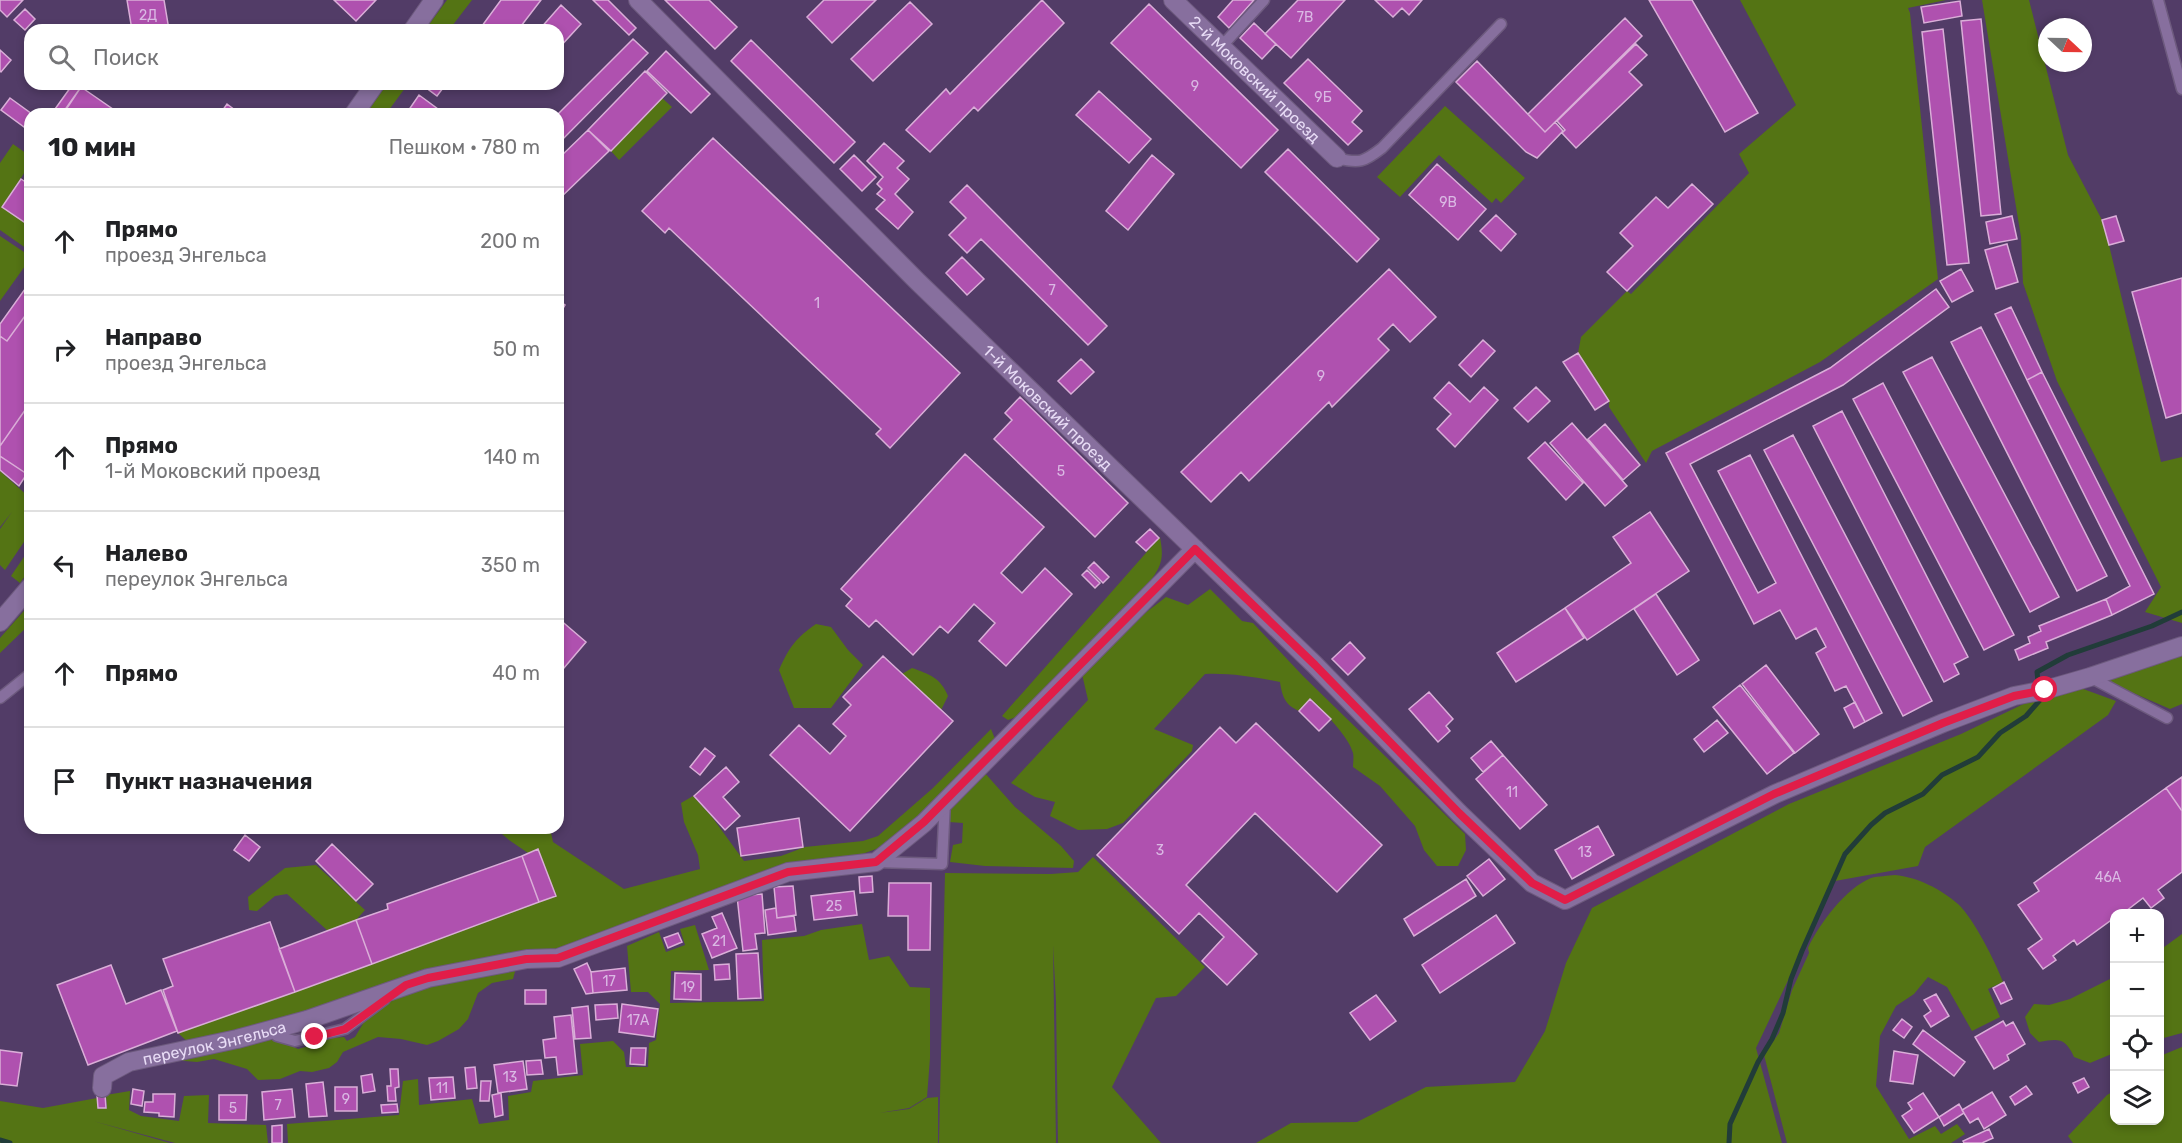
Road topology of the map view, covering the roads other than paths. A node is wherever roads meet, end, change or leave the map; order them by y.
1 (435, 0) edge
2 (638, 0) edge
3 (1173, 0) edge
4 (1264, 0) edge
5 (2158, 0) edge
6 (417, 24) edge
7 (1501, 24) dead end
8 (1221, 47) junction
9 (2182, 89) edge
10 (371, 90) edge
11 (358, 108) edge
12 (1337, 158) joint
13 (1195, 549) junction
14 (24, 594) edge
15 (0, 622) edge
16 (2182, 646) edge
17 (2090, 677) junction
18 (24, 679) edge
19 (0, 698) edge
20 (2168, 718) dead end
21 (945, 801) junction
22 (876, 862) junction
23 (102, 1088) dead end

1 - 6 street
2 - 13 street, 1-й Моковский проезд
3 - 8 street, 2-й Моковский проезд
4 - 8 lane
5 - 9 lane
7 - 12 lane
8 - 12 street, 2-й Моковский проезд
10 - 11 street
13 - 17 street, 1-й Моковский проезд
13 - 21 street
14 - 15 street
16 - 17 street
17 - 20 lane
18 - 19 lane
21 - 22 street
21 - 22 lane
22 - 23 street, переулок Энгельса

